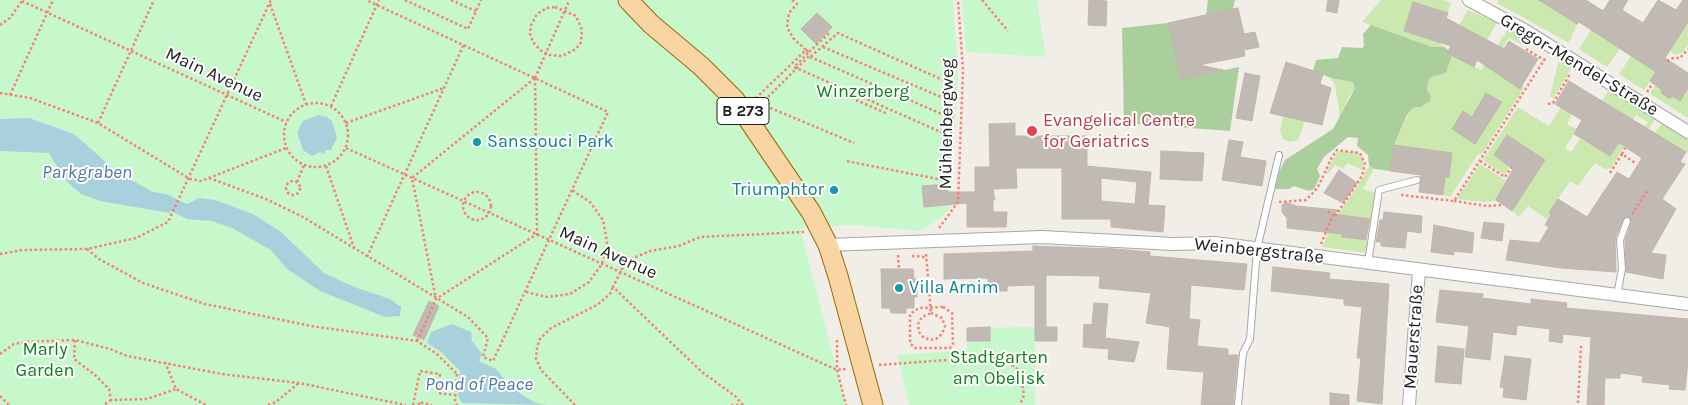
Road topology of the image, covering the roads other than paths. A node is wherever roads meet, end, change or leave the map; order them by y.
1 (628, 0) edge
2 (1469, 0) edge
3 (1688, 132) edge
4 (1279, 155) dead end
5 (1417, 180) dead end
6 (1627, 221) road end
7 (828, 245) junction
8 (1257, 249) junction
9 (1368, 263) junction
10 (1419, 270) junction
11 (1617, 295) junction
12 (1688, 304) edge
13 (872, 405) edge
14 (1238, 405) edge
15 (1409, 405) edge

1 - 7 main road, B 273
2 - 3 street, Gregor-Mendel-Straße
4 - 8 lane
5 - 9 lane
6 - 11 lane
7 - 8 street, Weinbergstraße
7 - 13 main road, B 273
8 - 9 street, Weinbergstraße
8 - 14 lane
9 - 10 street, Weinbergstraße
10 - 11 street, Weinbergstraße
10 - 15 street, Mauerstraße
11 - 12 street, Weinbergstraße

